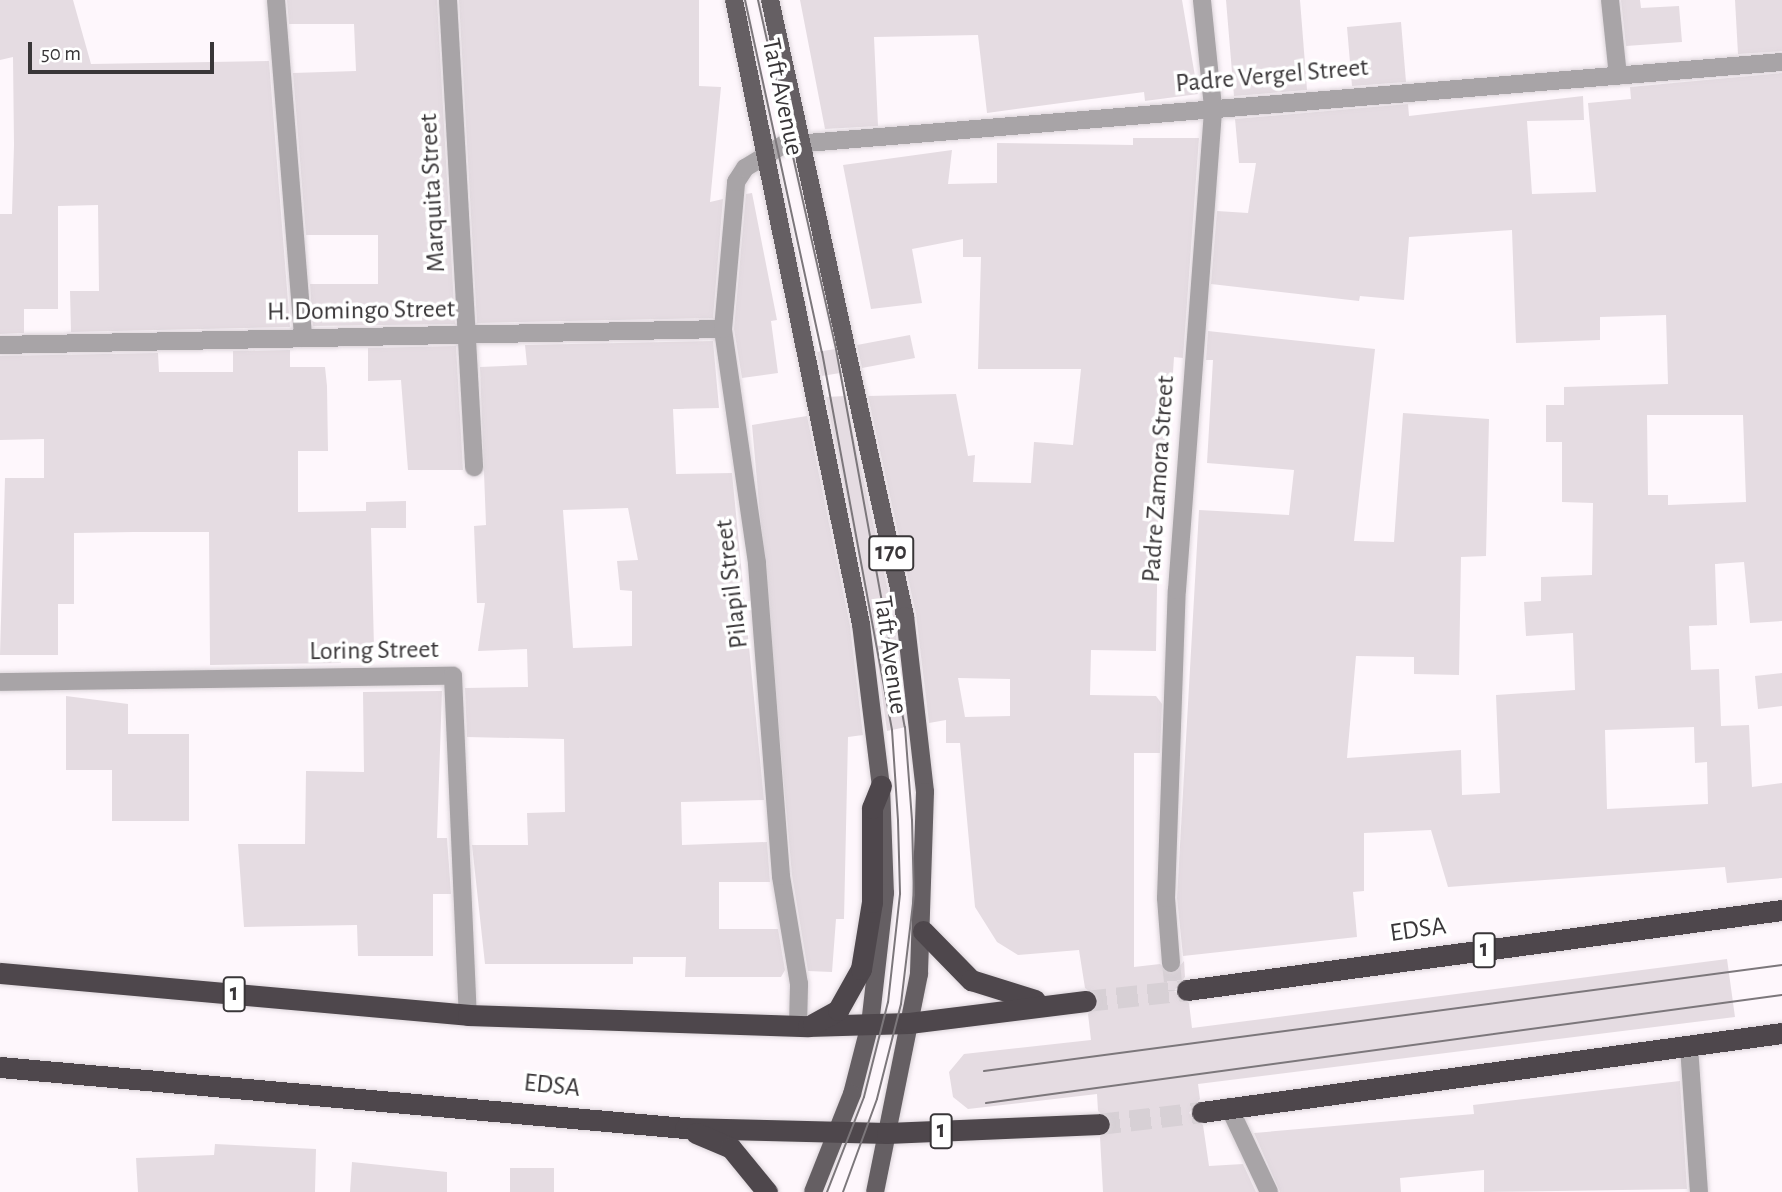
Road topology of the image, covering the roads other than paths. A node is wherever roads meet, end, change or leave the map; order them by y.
1 (276, 0) edge
2 (449, 0) edge
3 (734, 0) edge
4 (770, 0) edge
5 (1202, 0) edge
6 (1611, 0) edge
7 (1782, 62) edge
8 (1618, 76) junction
9 (1213, 107) junction
10 (800, 143) junction
11 (768, 150) junction
12 (723, 329) junction
13 (467, 336) junction
14 (303, 338) junction
15 (0, 345) edge
16 (474, 467) dead end
17 (0, 682) edge
18 (881, 786) junction
19 (1782, 910) edge
20 (923, 931) junction
21 (1171, 963) tunnel mouth
22 (0, 973) edge
23 (1187, 990) tunnel mouth
24 (468, 1014) junction
25 (909, 1023) junction
26 (870, 1024) junction
27 (803, 1026) junction
28 (1782, 1033) edge
29 (1689, 1046) junction
30 (0, 1067) edge
31 (1229, 1107) junction
32 (1202, 1112) tunnel mouth
33 (1099, 1124) tunnel mouth
34 (685, 1128) junction
35 (838, 1133) junction
36 (887, 1133) junction
37 (767, 1192) edge
38 (813, 1192) edge
39 (875, 1192) edge
40 (1269, 1192) edge
41 (1699, 1192) edge

1 - 14 street
2 - 13 street, Marquita Street
3 - 11 main road, Taft Avenue / 170
4 - 10 main road, Taft Avenue / 170
5 - 9 street, Padre Zamora Street
6 - 8 street
7 - 8 street, Padre Vergel Street
8 - 9 street, Padre Vergel Street
9 - 10 street, Padre Vergel Street
9 - 21 street, Padre Zamora Street
10 - 11 street, Padre Vergel Street
10 - 20 main road, Taft Avenue / 170
11 - 12 street, Pilapil Street
11 - 18 main road, Taft Avenue / 170
12 - 13 street, H. Domingo Street
12 - 27 street, Pilapil Street
13 - 14 street, H. Domingo Street
13 - 16 street, Marquita Street
14 - 15 street, H. Domingo Street
17 - 24 street, Loring Street
18 - 26 main road, Taft Avenue / 170
18 - 27 highway
19 - 23 highway, EDSA / 1
20 - 25 main road, Taft Avenue / 170
20 - 25 highway, 1
22 - 24 highway, 1
24 - 27 highway, 1
25 - 26 highway, 1
25 - 36 main road, Taft Avenue / 170
26 - 27 highway, 1
26 - 35 main road, Taft Avenue / 170
28 - 29 highway
29 - 31 highway
29 - 41 street
30 - 34 highway, EDSA / 1
31 - 32 highway
31 - 40 street
33 - 36 highway, EDSA / 1
34 - 35 highway, EDSA / 1
34 - 37 highway
35 - 36 highway, EDSA / 1
35 - 38 main road, Taft Avenue
36 - 39 main road, Taft Avenue

